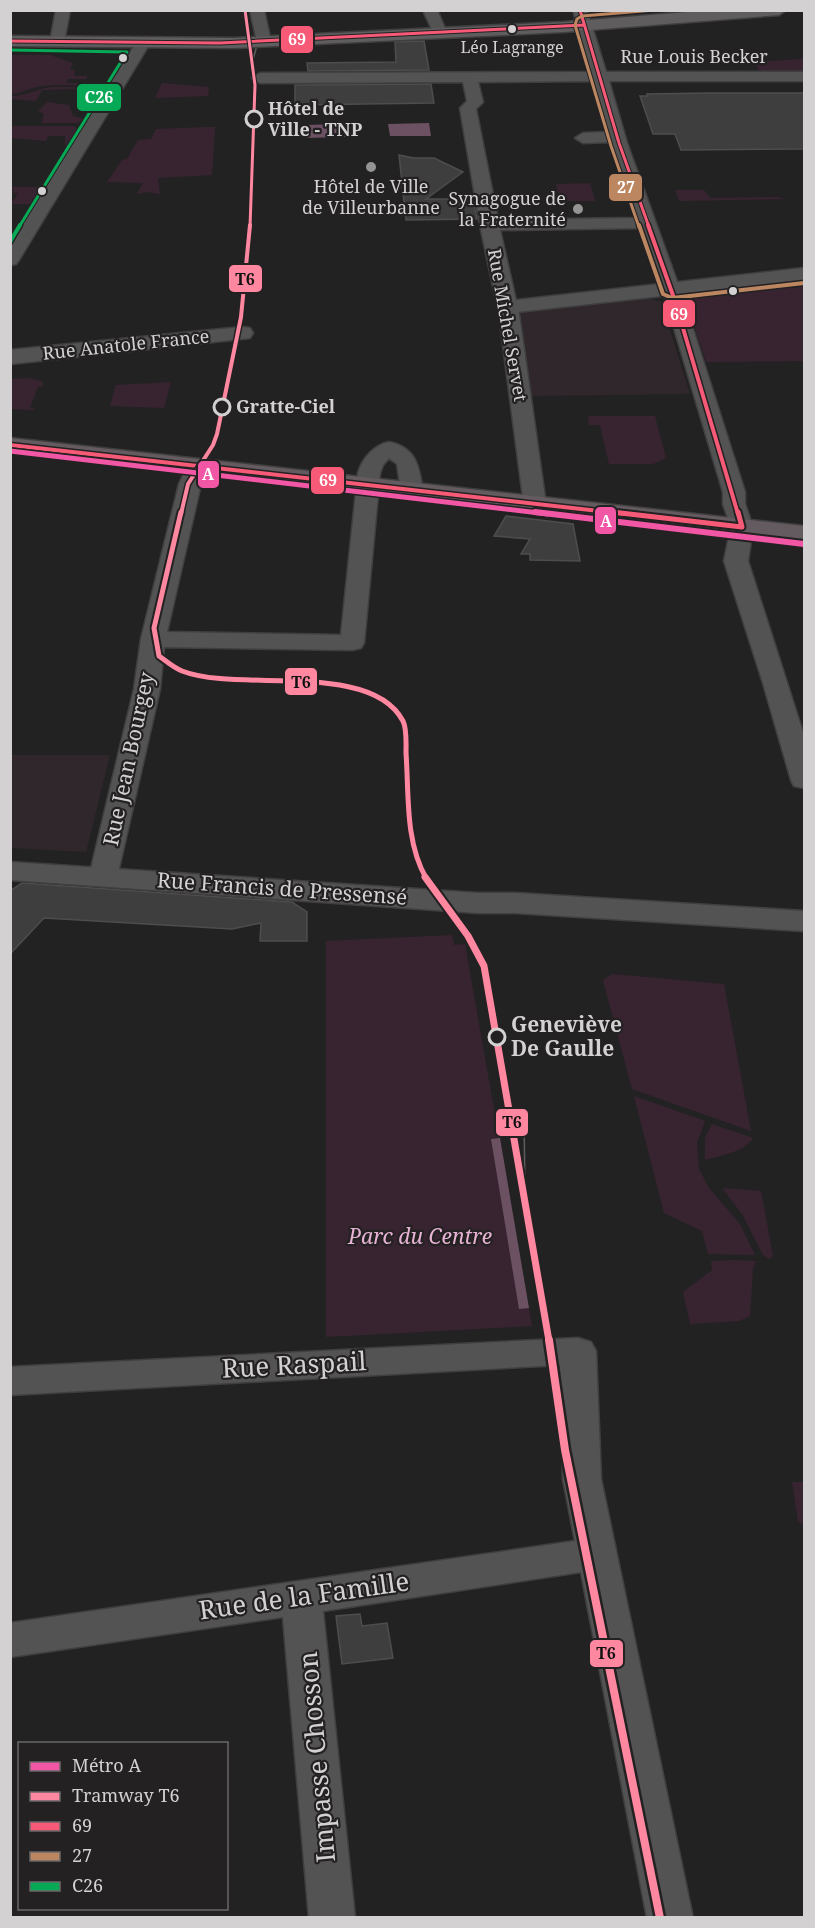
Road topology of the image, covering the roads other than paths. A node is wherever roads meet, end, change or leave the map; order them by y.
1 (63, 10) edge
2 (257, 10) edge
3 (430, 10) edge
4 (779, 10) edge
5 (582, 18) edge
6 (440, 33) junction
7 (10, 41) edge
8 (57, 42) junction
9 (264, 42) junction
10 (142, 43) junction
11 (804, 76) edge
12 (601, 77) junction
13 (260, 78) dead end
14 (470, 78) junction
15 (617, 137) junction
16 (583, 138) dead end
17 (649, 223) junction
18 (489, 225) junction
19 (10, 260) edge
20 (804, 274) edge
21 (671, 289) junction
22 (507, 306) junction
23 (242, 333) dead end
24 (10, 357) edge
25 (10, 445) edge
26 (198, 466) junction
27 (369, 487) junction
28 (412, 491) junction
29 (535, 505) junction
30 (742, 527) junction
31 (804, 534) edge
32 (153, 639) junction
33 (804, 780) edge
34 (10, 871) edge
35 (103, 877) junction
36 (804, 921) edge
37 (10, 1381) edge
38 (597, 1554) junction
39 (301, 1596) junction
40 (10, 1640) edge
41 (332, 1917) edge
42 (670, 1917) edge

1 - 8 street
2 - 9 street
3 - 6 street
4 - 5 main road
5 - 6 main road
5 - 12 street
6 - 9 main road
7 - 8 main road
8 - 10 main road
9 - 10 main road
10 - 19 street
11 - 12 street, Rue Louis Becker
12 - 14 street, Rue Louis Becker
12 - 15 street
13 - 14 street, Rue Louis Becker
14 - 18 street, Rue Michel Servet
15 - 16 street
15 - 17 street
17 - 18 street
17 - 21 street
18 - 22 street, Rue Michel Servet
20 - 21 street
21 - 22 street
21 - 30 street
22 - 29 street, Rue Michel Servet
23 - 24 street, Rue Anatole France
25 - 26 main road
26 - 27 main road
26 - 32 street, Rue Jean Bourgey
27 - 28 main road
27 - 28 street
27 - 32 street
28 - 29 main road
29 - 30 main road
30 - 31 main road
30 - 33 street
32 - 35 street, Rue Jean Bourgey
34 - 35 street, Rue Francis de Pressensé
35 - 36 street, Rue Francis de Pressensé
37 - 38 street, Rue Raspail
38 - 39 street, Rue de la Famille
38 - 42 street
39 - 40 street, Rue de la Famille
39 - 41 street, Impasse Chosson

